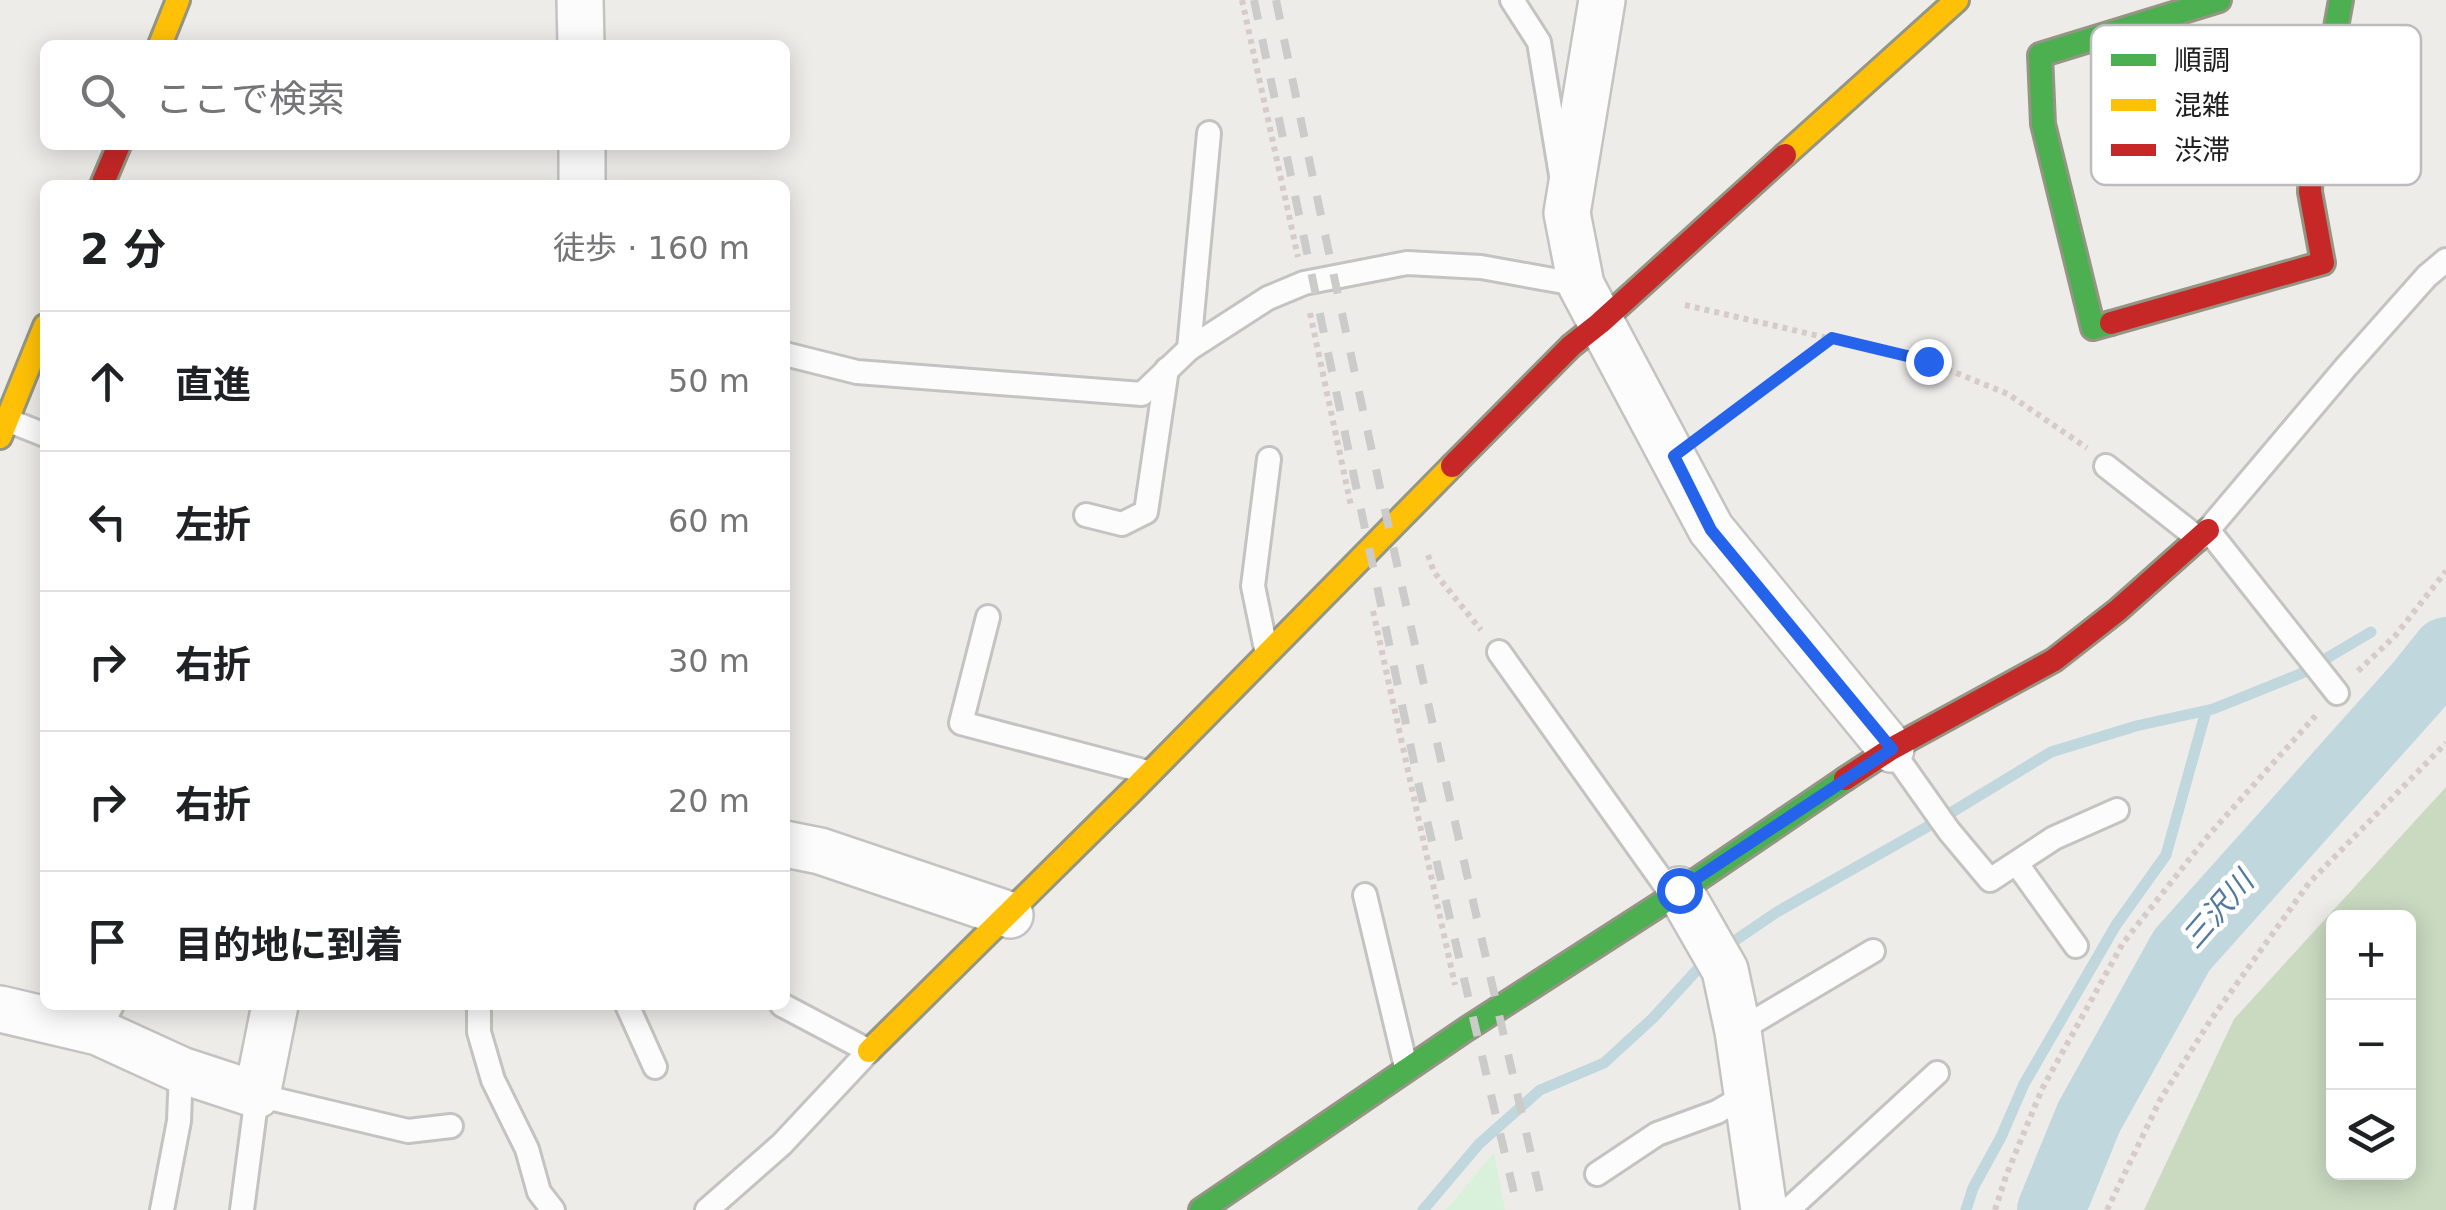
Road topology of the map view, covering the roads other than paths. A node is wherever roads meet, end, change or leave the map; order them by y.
1 (178, 0) edge
2 (580, 0) edge
3 (1512, 0) edge
4 (1602, 0) edge
5 (1957, 0) edge
6 (2219, 0) edge
7 (2340, 0) edge
8 (2138, 25) edge
9 (2335, 25) edge
10 (2091, 39) edge
11 (162, 40) edge
12 (581, 40) edge
13 (1209, 133) dead end
14 (117, 150) edge
15 (582, 150) edge
16 (104, 180) edge
17 (582, 180) edge
18 (2310, 185) edge
19 (1567, 212) junction
20 (2446, 260) edge
21 (1590, 304) junction
22 (40, 338) edge
23 (1189, 349) junction
24 (790, 355) edge
25 (1167, 369) junction
26 (3, 428) edge
27 (40, 434) edge
28 (1269, 459) dead end
29 (2106, 466) road end
30 (1086, 515) dead end
31 (2204, 535) junction
32 (988, 617) dead end
33 (1267, 652) junction
34 (1499, 652) road end
35 (2337, 693) road end
36 (1892, 749) junction
37 (1152, 774) junction
38 (2117, 810) dead end
39 (790, 845) edge
40 (2017, 864) junction
41 (1676, 893) junction
42 (1365, 896) dead end
43 (1010, 915) junction
44 (2076, 946) dead end
45 (1873, 950) dead end
46 (0, 1009) edge
47 (790, 1009) edge
48 (273, 1010) edge
49 (479, 1010) edge
50 (630, 1010) edge
51 (105, 1018) edge
52 (1738, 1030) junction
53 (869, 1051) junction
54 (655, 1067) dead end
55 (181, 1070) junction
56 (1406, 1071) junction
57 (1937, 1074) dead end
58 (257, 1095) junction
59 (1746, 1095) junction
60 (451, 1126) dead end
61 (1597, 1174) dead end
62 (162, 1210) edge
63 (242, 1210) edge
64 (553, 1210) edge
65 (707, 1210) edge
66 (1201, 1210) edge
67 (1764, 1210) edge
68 (1788, 1210) edge

1 - 11 street
2 - 12 street
3 - 19 lane
4 - 19 street
5 - 21 street
6 - 8 street
7 - 9 street
10 - 18 street
13 - 23 lane
14 - 16 street
15 - 17 street
19 - 21 street
20 - 31 lane
21 - 23 lane
21 - 33 street
21 - 36 street
22 - 26 street
23 - 25 lane
24 - 25 lane
25 - 30 lane
26 - 27 lane
28 - 33 lane
29 - 31 lane
31 - 35 lane
31 - 36 street
32 - 37 lane
33 - 37 street
34 - 41 lane
36 - 40 lane
36 - 41 street
37 - 43 street
38 - 40 lane
39 - 43 street
40 - 44 lane
41 - 52 street
41 - 56 street
42 - 56 lane
43 - 53 street
45 - 52 lane
46 - 51 street
47 - 53 lane
48 - 58 street
49 - 64 lane
50 - 54 lane
51 - 55 street
52 - 59 street
53 - 65 lane
55 - 58 street
55 - 62 lane
56 - 66 street
57 - 68 lane
58 - 60 lane
58 - 63 lane
59 - 61 lane
59 - 67 street

